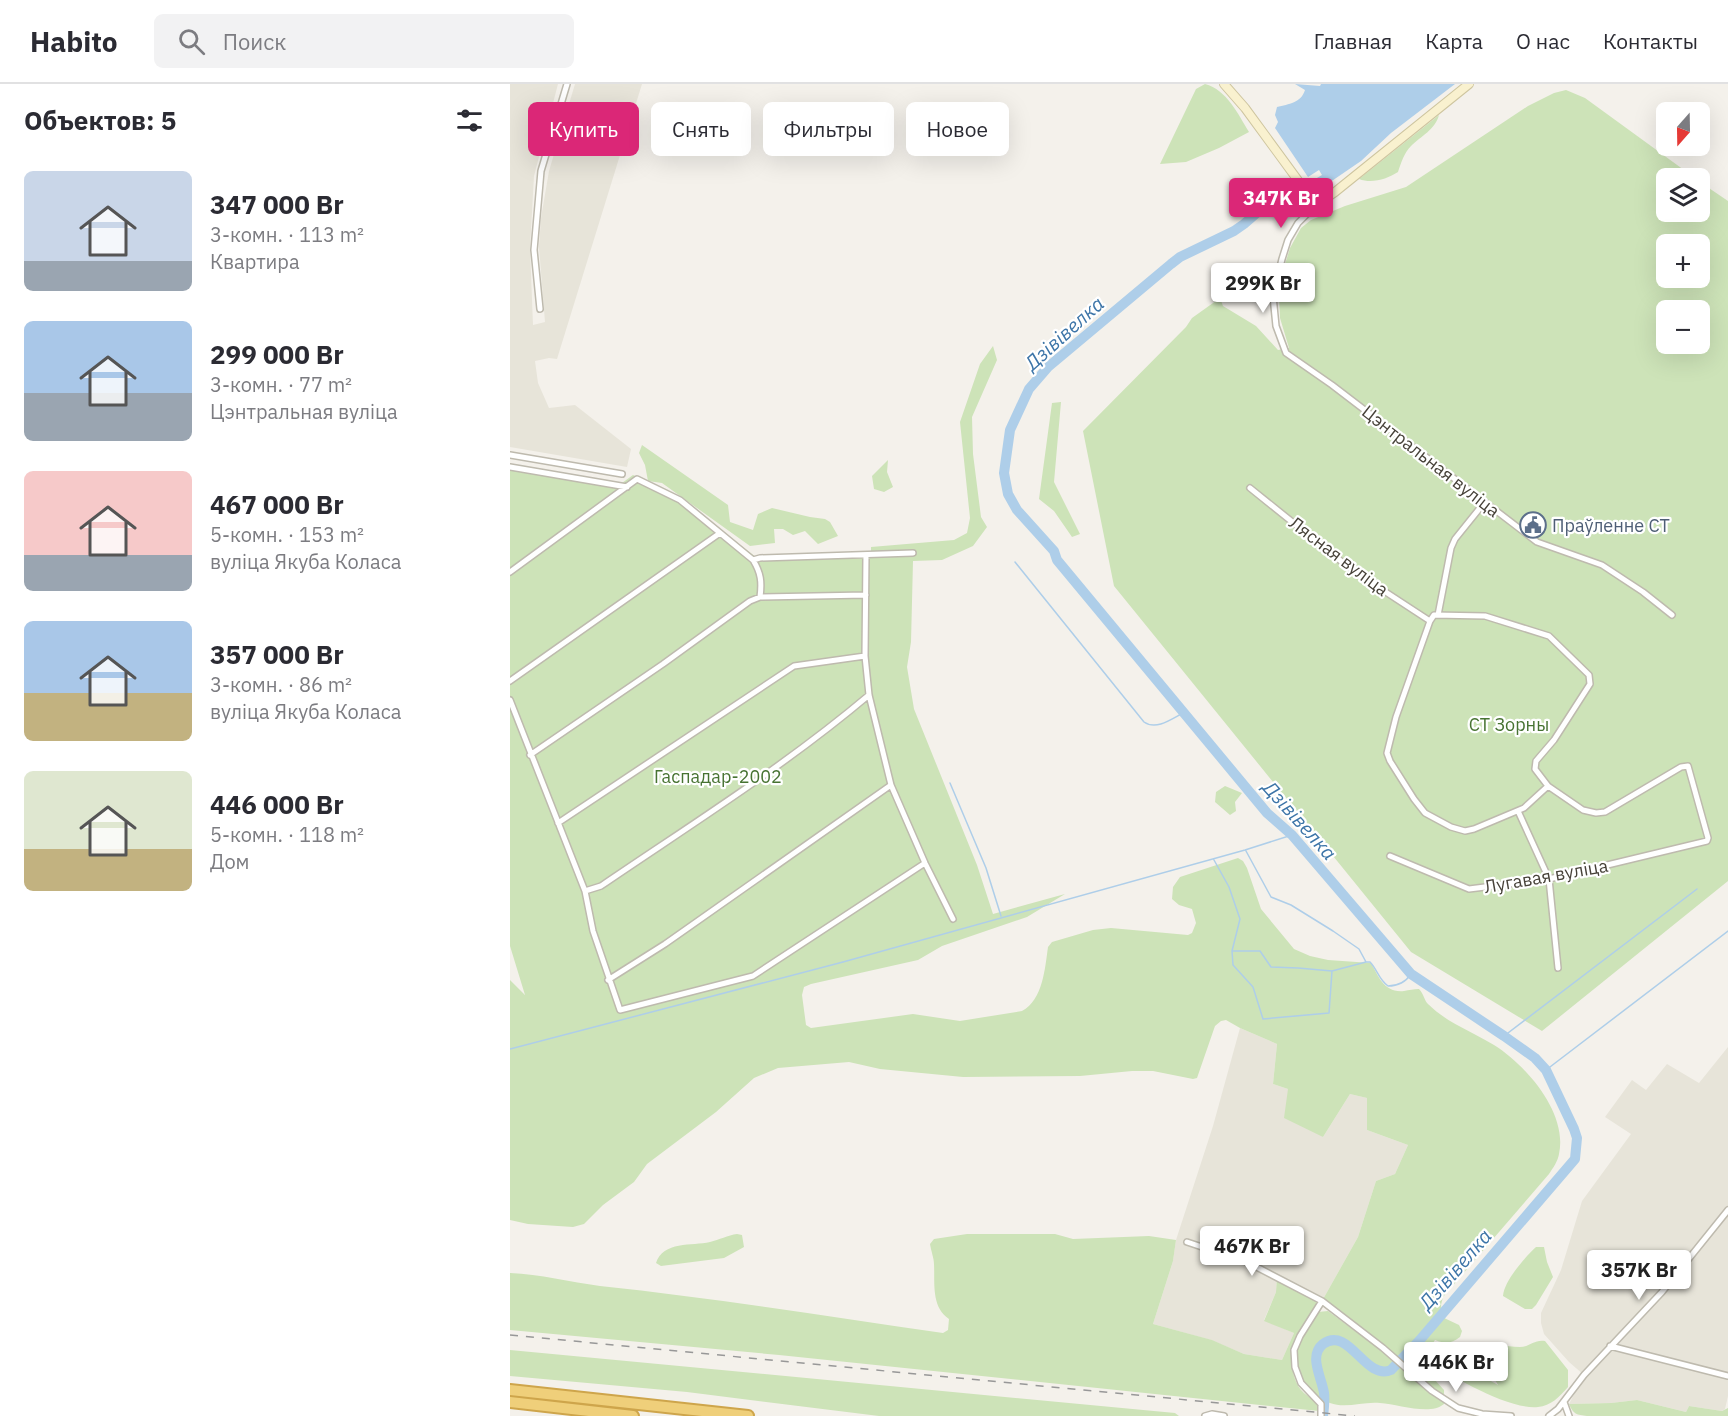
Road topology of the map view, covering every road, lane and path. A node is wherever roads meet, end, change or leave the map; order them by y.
1 (567, 84) edge
2 (1224, 84) edge
3 (1469, 84) edge
4 (1316, 205) junction
5 (540, 309) dead end
6 (510, 454) edge
7 (510, 468) edge
8 (622, 474) dead end
9 (627, 487) junction
10 (1250, 488) dead end
11 (1484, 503) junction
12 (720, 533) junction
13 (913, 553) dead end
14 (867, 555) junction
15 (753, 560) junction
16 (510, 572) edge
17 (867, 595) junction
18 (760, 597) junction
19 (1438, 615) junction
20 (1672, 615) dead end
21 (1430, 621) junction
22 (865, 656) junction
23 (510, 681) edge
24 (869, 696) junction
25 (510, 700) edge
26 (530, 755) junction
27 (891, 785) junction
28 (1548, 786) junction
29 (1518, 811) junction
30 (558, 823) junction
31 (1389, 856) dead end
32 (925, 863) junction
33 (1549, 879) junction
34 (585, 891) junction
35 (953, 919) dead end
36 (1558, 968) dead end
37 (608, 980) junction
38 (1728, 1210) edge
39 (1187, 1242) dead end
40 (1322, 1301) junction
41 (1610, 1346) junction
42 (1728, 1376) edge
43 (510, 1390) edge
44 (510, 1402) edge
45 (1564, 1402) junction
46 (633, 1416) edge
47 (748, 1416) edge
48 (1205, 1416) edge
49 (1224, 1416) edge
50 (1322, 1416) edge
51 (1511, 1416) edge
52 (1549, 1416) edge
53 (1569, 1416) edge

1 - 5 street
2 - 4 street
3 - 4 street
4 - 11 street, Цэнтральная вуліца
6 - 8 street
7 - 9 street
9 - 12 street
9 - 16 street
10 - 21 street, Лясная вуліца
11 - 19 street
11 - 20 street, Цэнтральная вуліца
12 - 15 street
12 - 23 street
13 - 14 street
14 - 15 street
14 - 17 street
15 - 18 street
17 - 18 street
17 - 22 street
18 - 26 street
19 - 21 street
19 - 28 street
21 - 29 street
22 - 24 street
22 - 30 street
24 - 27 street
24 - 34 street
25 - 26 street
26 - 30 street
27 - 32 street
27 - 37 street
28 - 29 street
28 - 33 street, Лугавая вуліца
29 - 33 street
30 - 34 street
31 - 33 street, Лугавая вуліца
32 - 35 street
32 - 37 street
33 - 36 street
34 - 37 street
38 - 41 street
39 - 40 street
40 - 50 street
40 - 51 street
41 - 42 street
41 - 45 street
43 - 47 highway
44 - 46 highway
45 - 52 street
45 - 53 street
48 - 49 street

